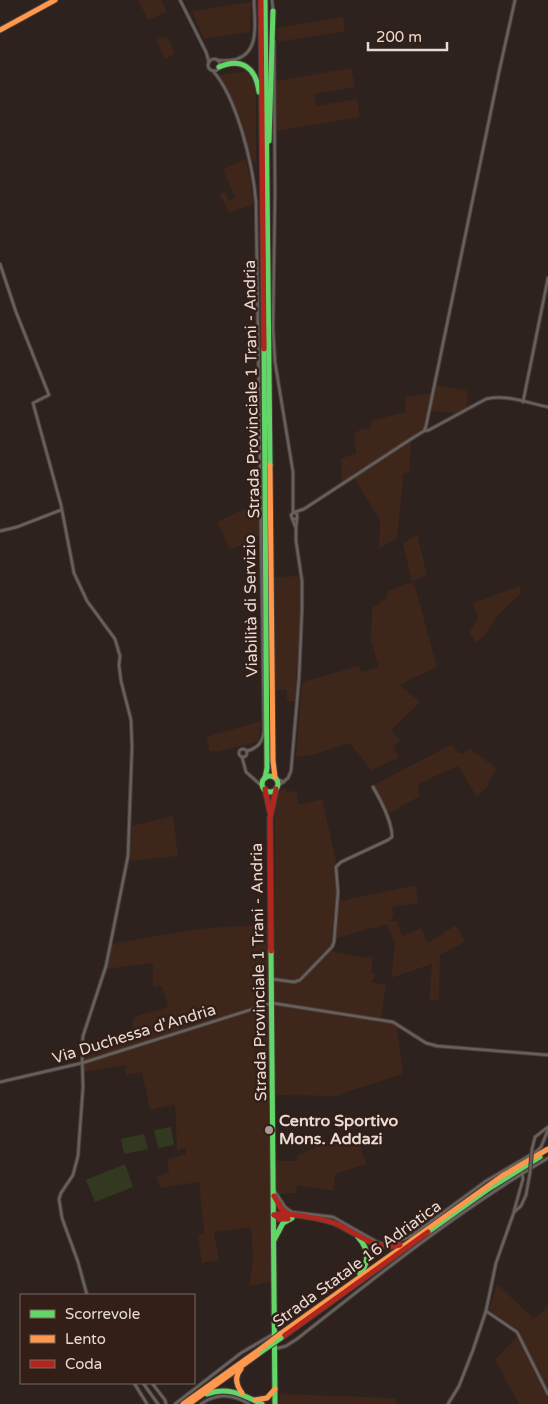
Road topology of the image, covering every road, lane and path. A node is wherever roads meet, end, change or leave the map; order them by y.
1 (55, 0) edge
2 (180, 0) edge
3 (254, 0) edge
4 (261, 0) edge
5 (265, 0) edge
6 (272, 0) edge
7 (515, 0) edge
8 (273, 11) junction
9 (0, 30) edge
10 (206, 52) junction
11 (213, 59) junction
12 (217, 60) junction
13 (209, 62) junction
14 (219, 67) junction
15 (213, 70) junction
16 (262, 120) junction
17 (267, 173) junction
18 (0, 264) edge
19 (548, 278) edge
20 (523, 402) junction
21 (548, 406) edge
22 (424, 431) junction
23 (304, 509) junction
24 (62, 510) junction
25 (294, 512) junction
26 (298, 517) junction
27 (292, 519) junction
28 (296, 527) junction
29 (0, 530) edge
30 (247, 751) junction
31 (242, 757) junction
32 (265, 778) junction
33 (276, 778) junction
34 (284, 782) junction
35 (373, 786) dead end
36 (264, 788) junction
37 (277, 788) junction
38 (270, 818) junction
39 (272, 979) junction
40 (272, 1003) junction
41 (548, 1055) edge
42 (82, 1063) junction
43 (0, 1082) edge
44 (548, 1128) edge
45 (548, 1151) edge
46 (548, 1158) edge
47 (522, 1173) junction
48 (274, 1193) junction
49 (514, 1212) junction
50 (274, 1215) junction
51 (291, 1216) junction
52 (356, 1234) junction
53 (417, 1236) junction
54 (274, 1240) junction
55 (87, 1294) edge
56 (329, 1300) junction
57 (486, 1310) junction
58 (278, 1335) junction
59 (275, 1349) junction
60 (260, 1351) junction
61 (135, 1384) edge
62 (144, 1384) edge
63 (153, 1384) edge
64 (275, 1389) junction
65 (243, 1394) junction
66 (548, 1394) edge
67 (199, 1397) junction
68 (252, 1402) edge
69 (147, 1404) edge
70 (158, 1404) edge
71 (166, 1404) edge
72 (174, 1404) edge
73 (183, 1404) edge
74 (189, 1404) edge
75 (201, 1404) edge
76 (262, 1404) edge
77 (275, 1404) edge
78 (448, 1404) edge

1 - 9 main road
2 - 10 street
3 - 12 street
4 - 16 main road, Strada Provinciale 1 Trani - Andria
5 - 17 main road, Strada Provinciale 1 Trani - Andria
6 - 8 street
7 - 22 street
8 - 17 main road
8 - 25 street
10 - 11 street
10 - 13 street
11 - 12 street
11 - 13 street
12 - 14 street
13 - 15 street
14 - 15 street
14 - 16 main road
15 - 30 street, Viabilità di Servizio
16 - 32 main road, Strada Provinciale 1 Trani - Andria
17 - 33 main road, Strada Provinciale 1 Trani - Andria
18 - 24 street
19 - 20 street
20 - 21 street
20 - 22 street
22 - 23 street
23 - 25 street
23 - 26 street
24 - 29 street
24 - 42 street
25 - 26 street
25 - 27 street
26 - 27 street
26 - 28 street
27 - 28 street
28 - 34 street
30 - 31 street
30 - 31 street
31 - 36 street
32 - 33 main road
32 - 36 main road, Strada Provinciale 1 Trani - Andria
33 - 34 street
33 - 37 main road, Strada Provinciale 1 Trani - Andria
34 - 37 street
35 - 39 street
36 - 37 main road
36 - 38 main road, Strada Provinciale 1 Trani - Andria
37 - 38 main road, Strada Provinciale 1 Trani - Andria
38 - 39 main road, Strada Provinciale 1 Trani - Andria
39 - 40 main road, Strada Provinciale 1 Trani - Andria
40 - 41 street
40 - 42 street, Via Duchessa d'Andria
40 - 48 main road, Strada Provinciale 1 Trani - Andria
42 - 43 street, Via Duchessa d'Andria
42 - 55 street
44 - 48 street
44 - 49 street, bridge
45 - 53 main road, Strada Statale 16 Adriatica
45 - 58 main road, Strada Statale 16 Adriatica
46 - 47 street
47 - 49 street
47 - 59 street
48 - 50 main road, Strada Provinciale 1 Trani - Andria
48 - 51 main road
49 - 57 street
50 - 51 main road
50 - 54 main road, Strada Provinciale 1 Trani - Andria
51 - 52 main road
51 - 54 main road
52 - 53 main road
52 - 56 main road
53 - 56 main road, Strada Statale 16 Adriatica
54 - 58 main road, Strada Provinciale 1 Trani - Andria
56 - 58 main road, Strada Statale 16 Adriatica
57 - 66 street
57 - 78 street
58 - 59 main road, Strada Provinciale 1 Trani - Andria
58 - 60 main road, Strada Statale 16 Adriatica, bridge
58 - 72 street
59 - 64 main road, Strada Provinciale 1 Trani - Andria
60 - 65 main road
60 - 67 main road, Strada Statale 16 Adriatica
60 - 73 main road, Strada Statale 16 Adriatica
61 - 69 street
62 - 70 street
63 - 71 street
64 - 68 main road
64 - 77 main road, Strada Provinciale 1 Trani - Andria
65 - 67 main road
65 - 68 main road
67 - 74 main road, Strada Statale 16 Adriatica
68 - 75 street
68 - 76 main road

